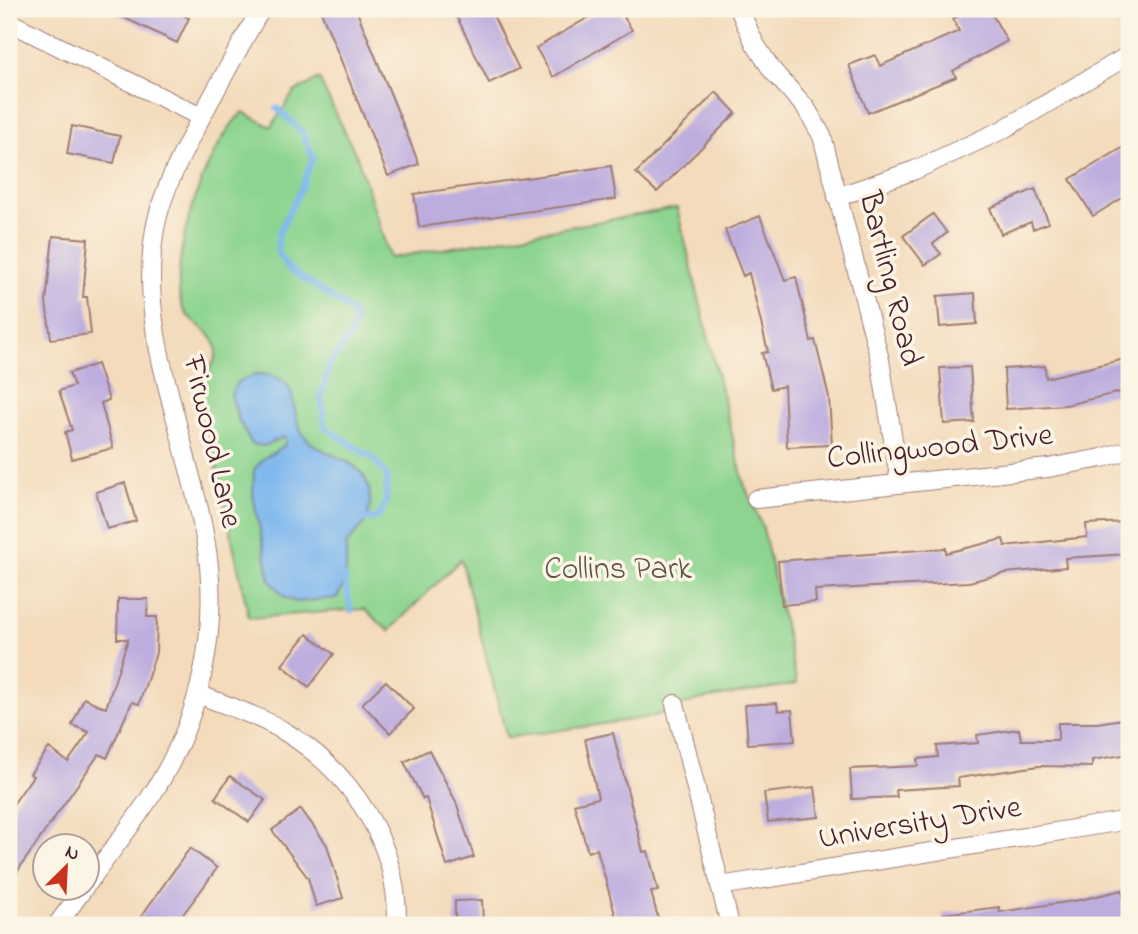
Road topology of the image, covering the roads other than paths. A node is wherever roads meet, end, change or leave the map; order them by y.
1 (261, 9) edge
2 (739, 9) edge
3 (9, 22) edge
4 (1129, 55) edge
5 (201, 117) junction
6 (837, 197) junction
7 (1129, 450) edge
8 (900, 483) junction
9 (756, 499) dead end
10 (198, 694) junction
11 (674, 704) dead end
12 (1129, 820) edge
13 (102, 863) edge
14 (720, 886) junction
15 (74, 902) edge
16 (57, 925) edge
17 (397, 925) edge
18 (730, 925) edge

1 - 5 street, Firwood Lane
2 - 6 street, Bartling Road
3 - 5 street
4 - 6 street
5 - 10 street, Firwood Lane
6 - 8 street, Bartling Road
7 - 8 street, Collingwood Drive
8 - 9 street, Collingwood Drive
10 - 13 street, Firwood Lane
10 - 17 street
11 - 14 street
12 - 14 street, University Drive
14 - 18 street
15 - 16 street

